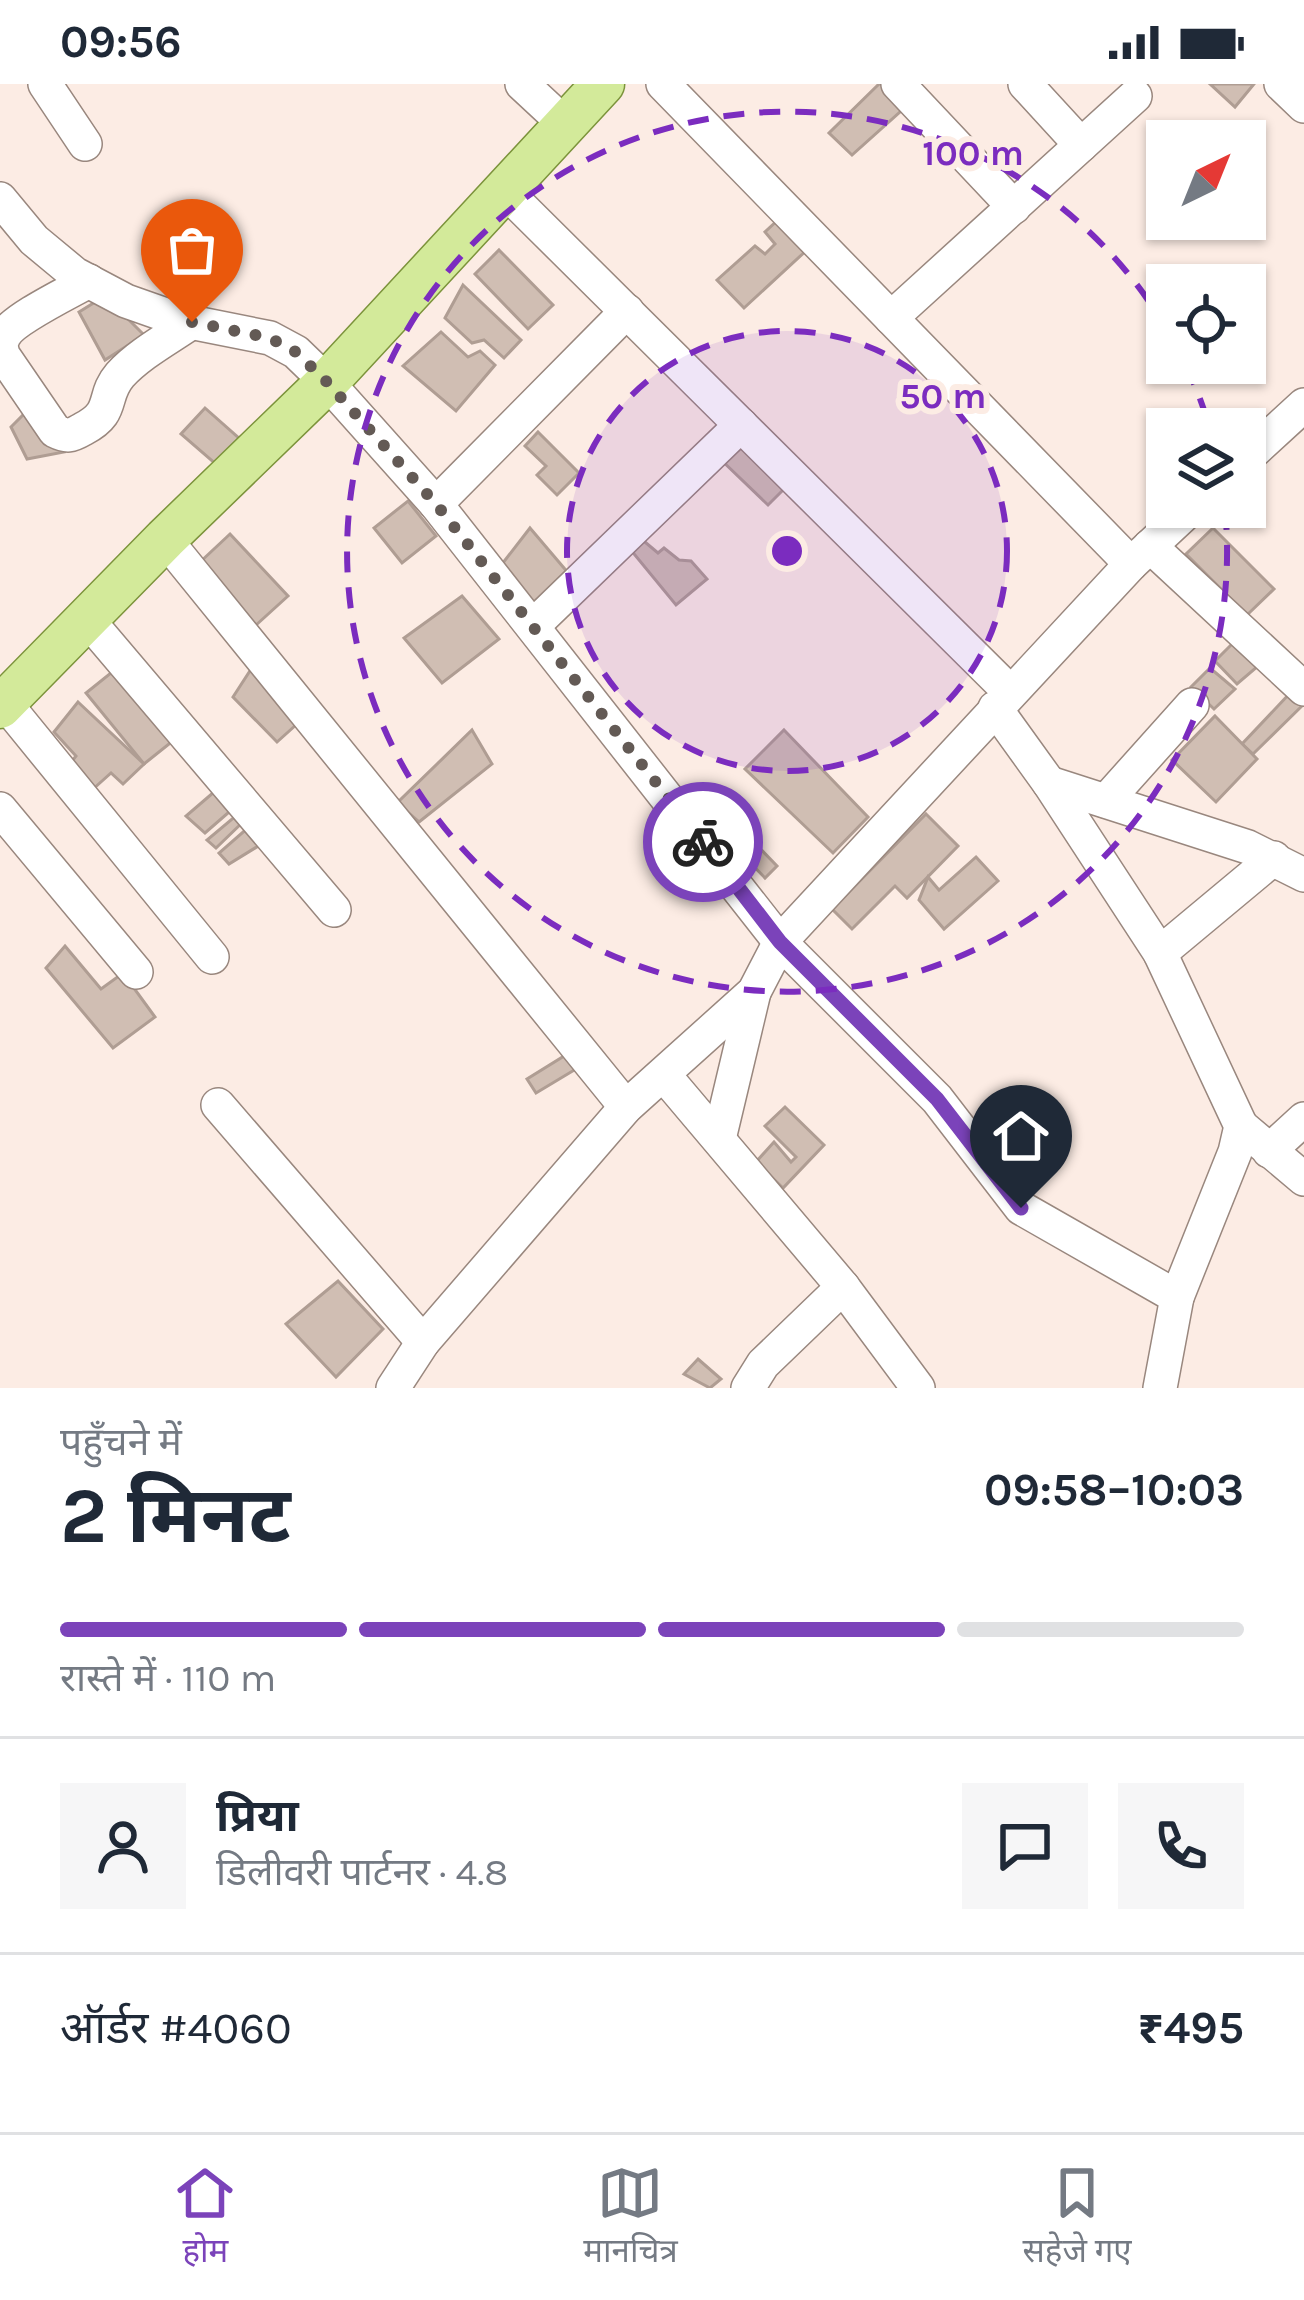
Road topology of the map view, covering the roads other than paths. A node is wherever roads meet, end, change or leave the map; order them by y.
1 (45, 84) edge
2 (522, 84) edge
3 (603, 84) edge
4 (663, 84) edge
5 (898, 84) edge
6 (1025, 84) edge
7 (1281, 84) edge
8 (1135, 96) dead end
9 (1304, 106) edge
10 (565, 124) junction
11 (85, 144) dead end
12 (1081, 145) junction
13 (503, 189) junction
14 (0, 200) edge
15 (1013, 207) junction
16 (89, 281) junction
17 (627, 311) junction
18 (891, 318) junction
19 (192, 322) junction
20 (327, 382) junction
21 (1304, 405) edge
22 (741, 425) junction
23 (1266, 440) edge
24 (436, 504) junction
25 (1169, 528) edge
26 (165, 539) junction
27 (1140, 555) junction
28 (87, 619) junction
29 (534, 625) junction
30 (1304, 689) edge
31 (1002, 700) junction
32 (2, 705) edge
33 (1192, 706) dead end
34 (1049, 783) junction
35 (1106, 801) junction
36 (0, 808) edge
37 (1289, 866) edge
38 (334, 910) dead end
39 (780, 942) junction
40 (1160, 953) junction
41 (212, 957) dead end
42 (136, 972) dead end
43 (754, 992) junction
44 (664, 1075) junction
45 (218, 1106) dead end
46 (626, 1107) junction
47 (1304, 1119) edge
48 (1241, 1126) junction
49 (718, 1139) junction
50 (1269, 1151) junction
51 (1304, 1179) edge
52 (844, 1287) junction
53 (1177, 1297) junction
54 (423, 1342) junction
55 (393, 1388) edge
56 (748, 1388) edge
57 (918, 1388) edge
58 (1160, 1388) edge

1 - 11 street
2 - 10 street
3 - 10 main road
4 - 18 street
5 - 15 street
6 - 12 street
7 - 9 street
8 - 12 street
10 - 13 main road
12 - 15 street
13 - 17 street
13 - 20 main road
14 - 16 street
15 - 18 street
16 - 19 street
16 - 19 street
17 - 22 street
17 - 24 street
18 - 27 street
19 - 20 street
20 - 24 street
20 - 26 main road
21 - 23 street
22 - 29 street
22 - 31 street
24 - 29 street
25 - 27 street
26 - 28 main road
26 - 46 street
27 - 30 street
27 - 31 street
28 - 32 main road
28 - 38 street
29 - 39 street
31 - 34 street
31 - 39 street
32 - 41 street
33 - 35 street
34 - 35 street
34 - 40 street
35 - 37 street
36 - 42 street
37 - 40 street
39 - 43 street
39 - 53 street
40 - 48 street
43 - 44 street
43 - 49 street
44 - 46 street
44 - 49 street
45 - 54 street
46 - 54 street
47 - 50 street
48 - 50 street
48 - 53 street
49 - 52 street
50 - 51 street
52 - 56 street
52 - 57 street
53 - 58 street
54 - 55 street

